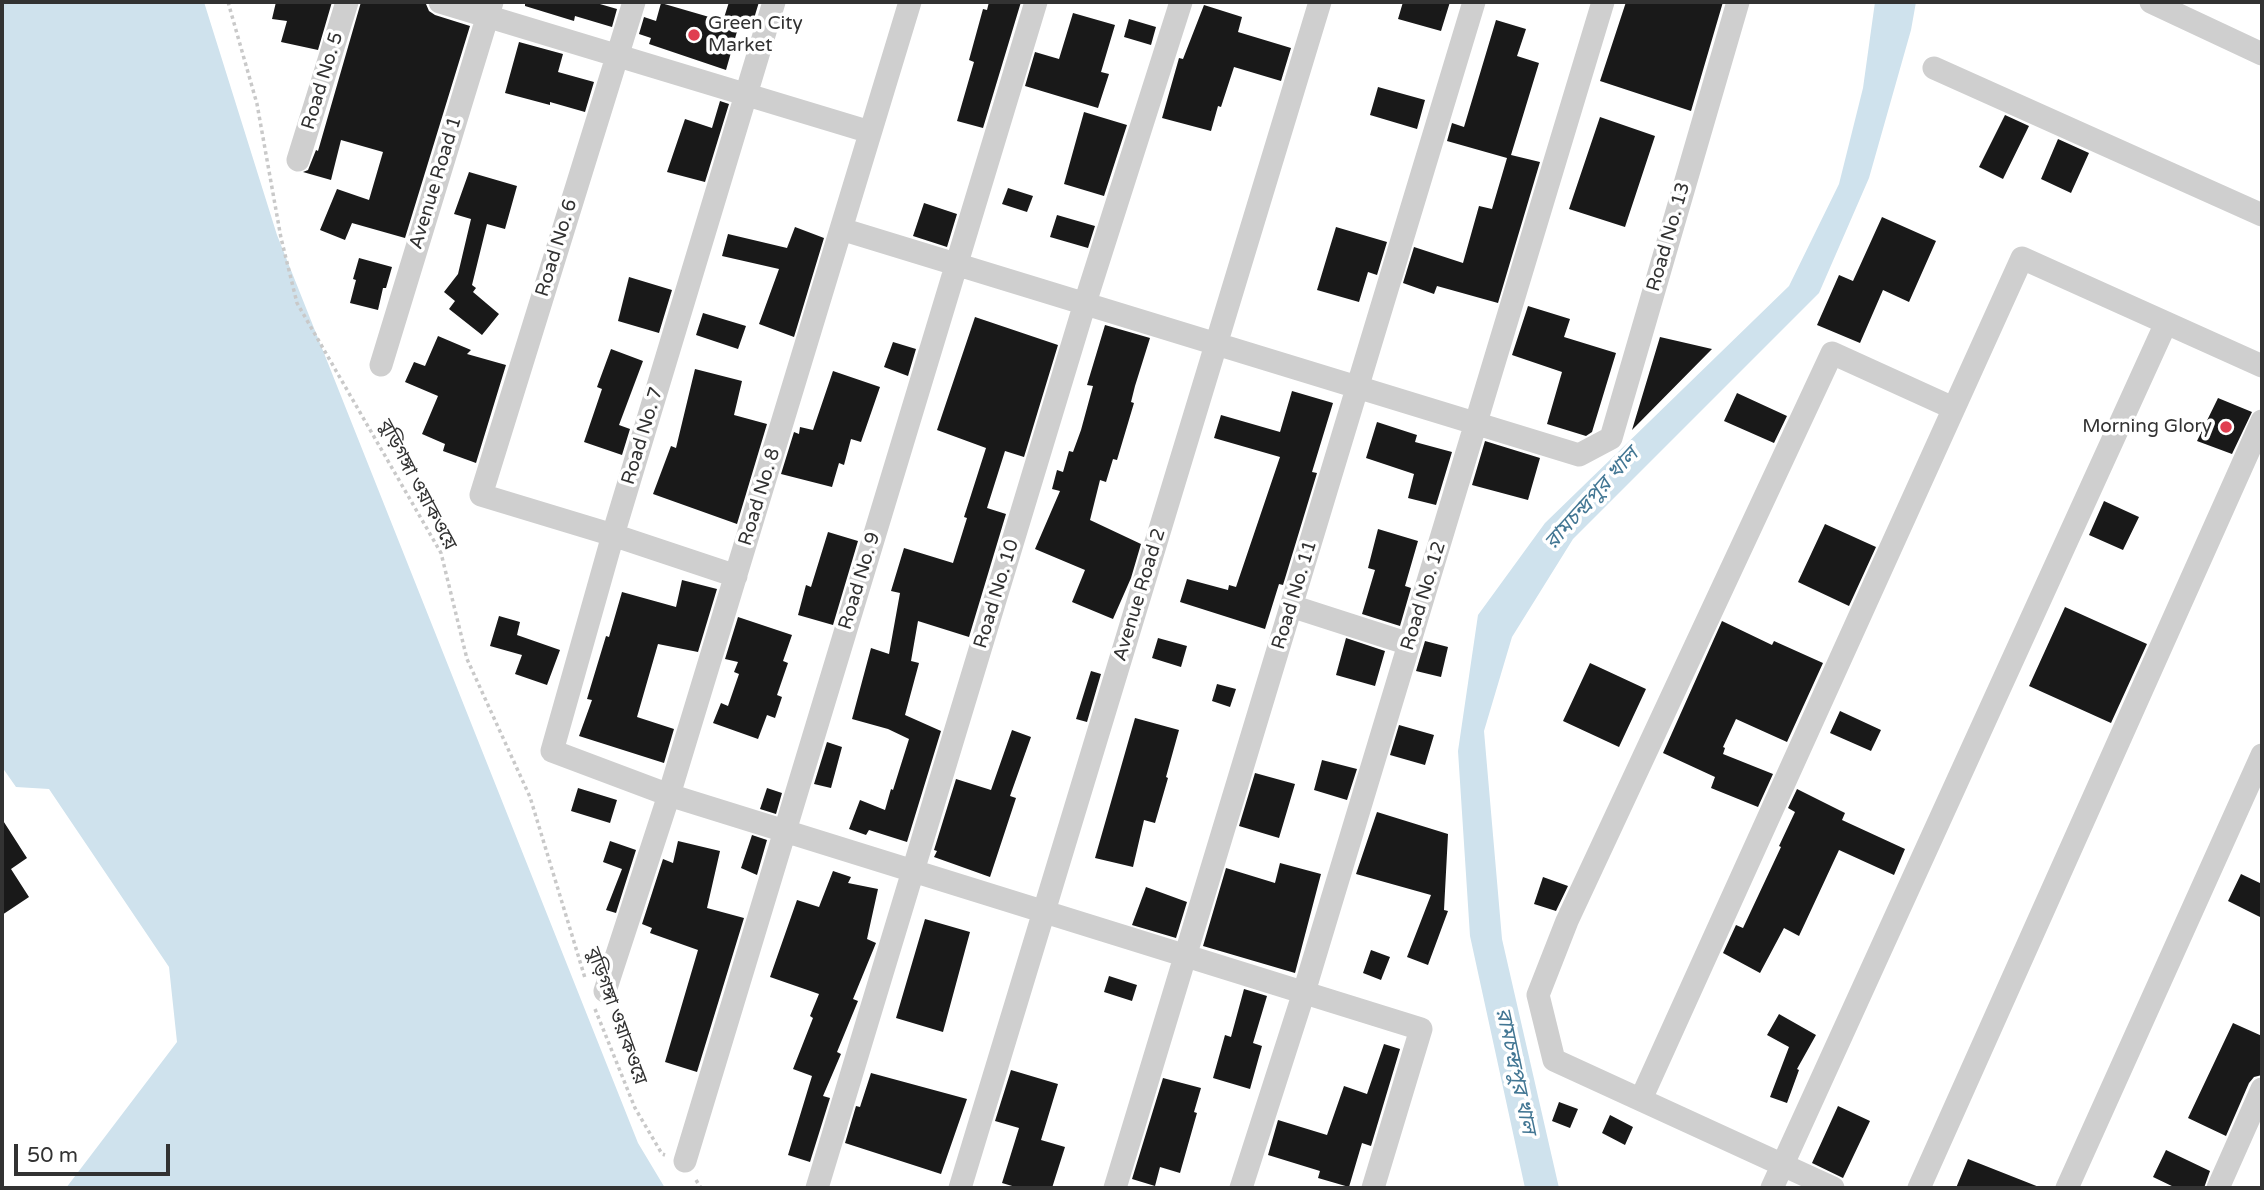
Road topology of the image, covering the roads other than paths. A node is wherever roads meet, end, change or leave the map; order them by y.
1 (347, 2) edge
2 (440, 2) edge
3 (634, 2) edge
4 (774, 2) edge
5 (910, 2) edge
6 (1036, 2) edge
7 (1181, 2) edge
8 (1320, 2) edge
9 (1474, 2) edge
10 (1603, 2) edge
11 (1738, 2) edge
12 (2151, 2) edge
13 (490, 9) edge
14 (2262, 54) edge
15 (617, 55) junction
16 (1934, 68) dead end
17 (746, 94) junction
18 (870, 132) junction
19 (298, 160) dead end
20 (2262, 215) edge
21 (841, 229) junction
22 (957, 264) junction
23 (1085, 303) junction
24 (2166, 323) junction
25 (1216, 344) junction
26 (381, 365) dead end
27 (2262, 366) edge
28 (1358, 387) junction
29 (1953, 408) junction
30 (2262, 421) edge
31 (1476, 423) junction
32 (613, 535) junction
33 (736, 576) junction
34 (1291, 606) junction
35 (1409, 644) junction
36 (2262, 755) edge
37 (669, 795) junction
38 (785, 831) junction
39 (913, 871) junction
40 (1044, 912) junction
41 (1185, 956) junction
42 (1304, 992) junction
43 (596, 994) road end
44 (2262, 1089) edge
45 (1641, 1099) junction
46 (685, 1161) road end
47 (1782, 1164) junction
48 (817, 1188) edge
49 (960, 1188) edge
50 (1115, 1188) edge
51 (1241, 1188) edge
52 (1373, 1188) edge
53 (1772, 1188) edge
54 (1833, 1188) edge
55 (1919, 1188) edge
56 (2067, 1188) edge
57 (2218, 1188) edge

1 - 19 street, Road No. 5
2 - 13 street
3 - 15 street, Road No. 6
4 - 17 street, Road No. 7
5 - 18 street, Road No. 8
6 - 22 street, Road No. 9
7 - 23 street, Road No. 10
8 - 25 street, Avenue Road 2
9 - 28 street, Road No. 11
10 - 31 street, Road No. 12
11 - 31 street, Road No. 13
12 - 14 street
13 - 15 street
13 - 26 street, Avenue Road 1
15 - 17 street
15 - 32 street, Road No. 6
16 - 20 street
17 - 18 street
17 - 32 street, Road No. 7
18 - 21 street, Road No. 8
21 - 22 street
21 - 33 street, Road No. 8
22 - 23 street
22 - 38 street, Road No. 9
23 - 25 street
23 - 39 street, Road No. 10
24 - 27 street
24 - 29 street
24 - 47 street
25 - 28 street
25 - 40 street, Avenue Road 2
28 - 31 street
28 - 34 street, Road No. 11
29 - 45 street
29 - 45 street
30 - 55 street
31 - 35 street, Road No. 12
32 - 33 street
32 - 37 street, Road No. 7
33 - 37 street, Road No. 8
34 - 35 street
34 - 41 street, Road No. 11
35 - 42 street, Road No. 12
36 - 56 street
37 - 38 street
37 - 43 street, Road No. 8
38 - 39 street
38 - 46 street, Road No. 9
39 - 40 street
39 - 48 street, Road No. 10
40 - 41 street
40 - 49 street, Avenue Road 2
41 - 42 street
41 - 50 street, Road No. 11
42 - 51 street, Road No. 12
42 - 52 street
44 - 57 street
45 - 47 street
47 - 53 street
47 - 54 street

